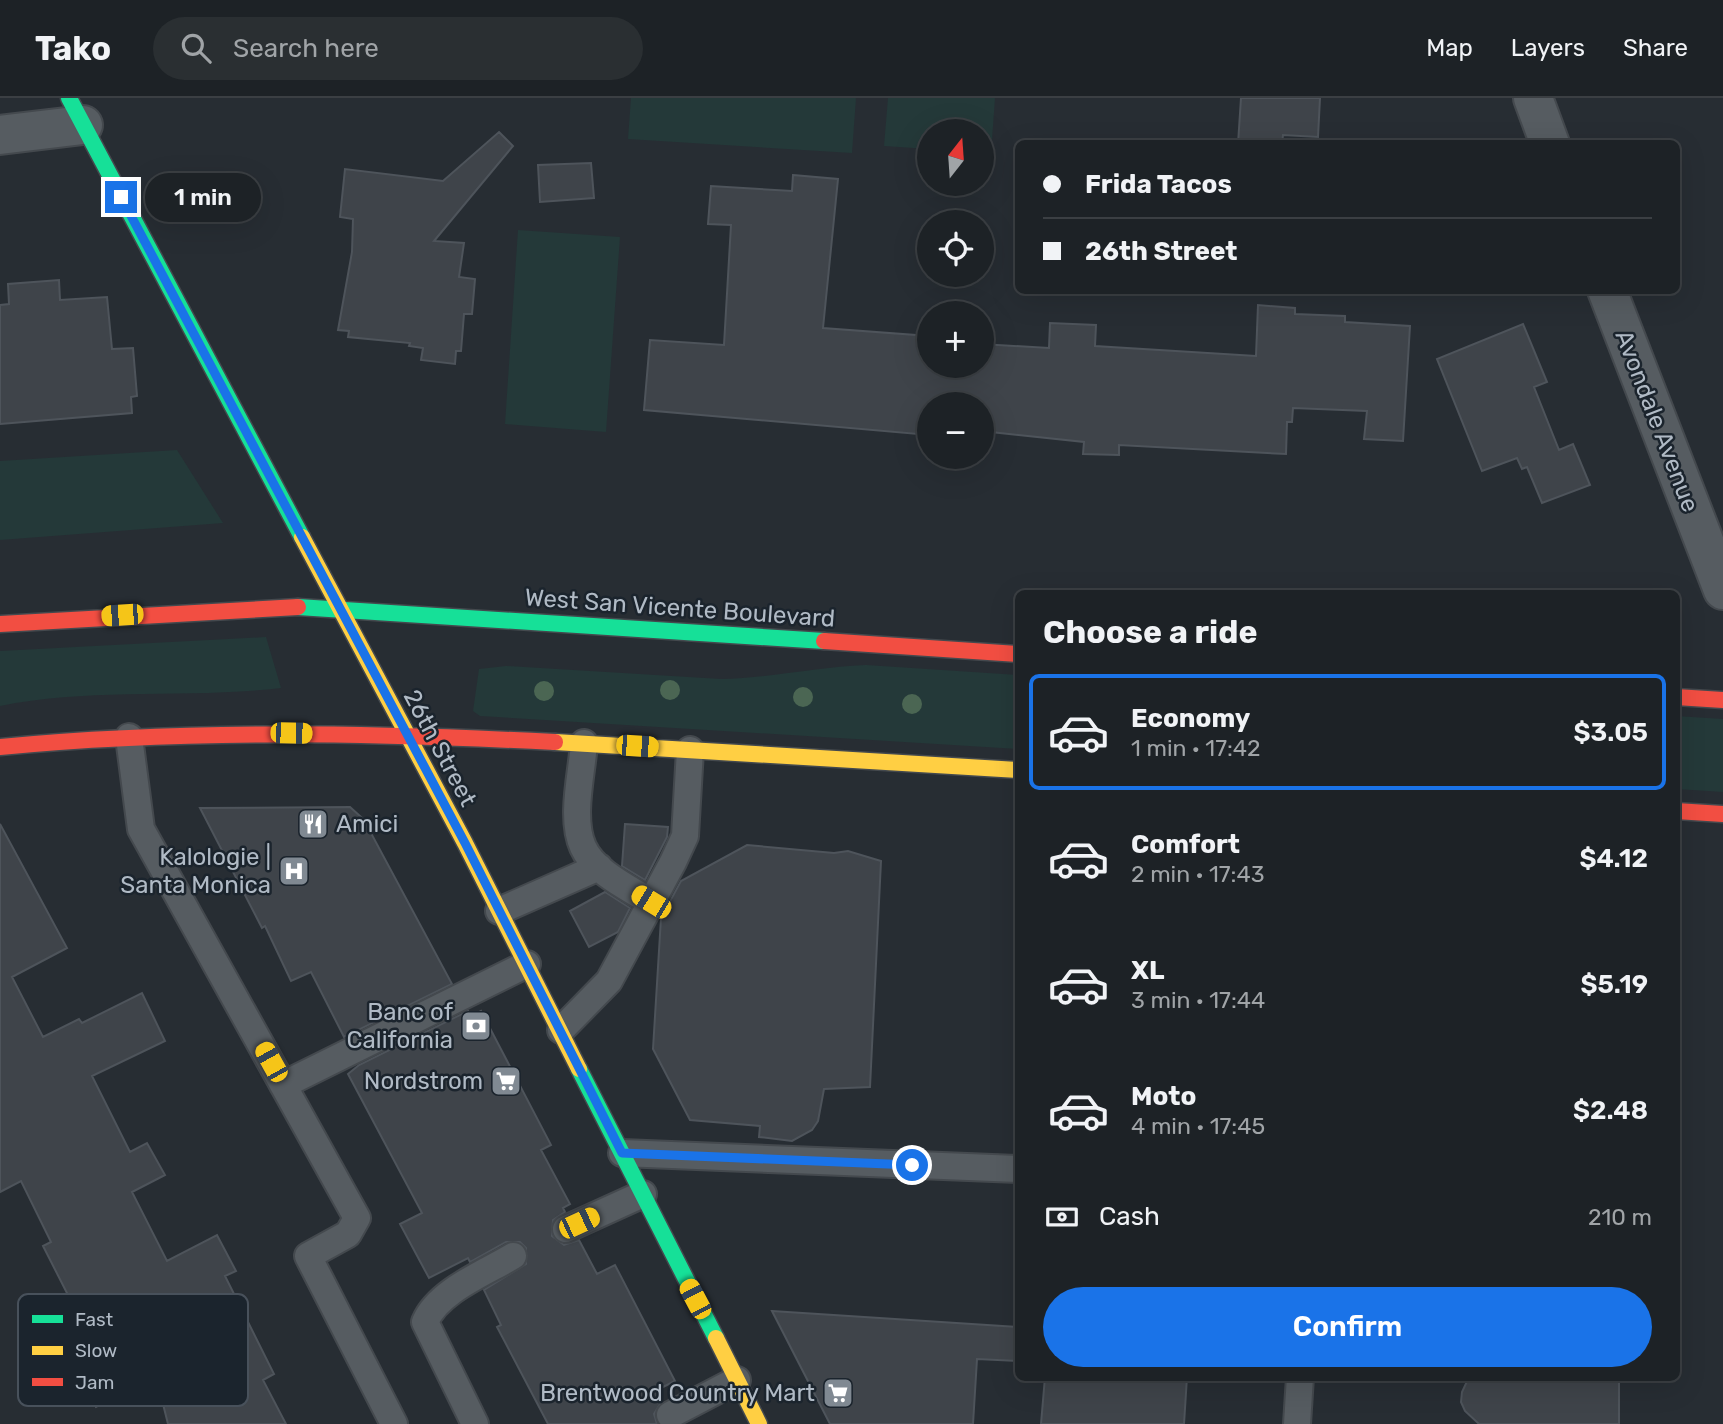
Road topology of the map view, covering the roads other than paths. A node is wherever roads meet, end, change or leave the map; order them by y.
1 (1532, 98) edge
2 (76, 112) edge
3 (0, 135) edge
4 (1548, 140) edge
5 (1609, 294) edge
6 (1723, 590) edge
7 (339, 608) junction
8 (0, 624) edge
9 (1015, 654) edge
10 (1680, 697) edge
11 (1723, 700) edge
12 (408, 736) junction
13 (129, 737) junction
14 (584, 743) junction
15 (0, 747) edge
16 (690, 750) junction
17 (1015, 770) edge
18 (1680, 811) edge
19 (1723, 814) edge
20 (598, 867) junction
21 (651, 902) junction
22 (499, 911) junction
23 (527, 964) junction
24 (561, 1030) junction
25 (284, 1085) junction
26 (622, 1153) junction
27 (1015, 1169) edge
28 (643, 1194) junction
29 (566, 1229) dead end
30 (513, 1256) dead end
31 (737, 1380) junction
32 (1300, 1381) edge
33 (670, 1415) dead end
34 (394, 1424) edge
35 (475, 1424) edge
36 (759, 1424) edge
37 (1297, 1424) edge

1 - 4 street
2 - 3 street
2 - 7 main road, 26th Street
5 - 6 street, Avondale Avenue
7 - 8 main road, West San Vicente Boulevard
7 - 9 main road, West San Vicente Boulevard
7 - 12 main road, 26th Street
10 - 11 main road
12 - 13 main road
12 - 14 main road
12 - 22 main road, 26th Street
13 - 15 main road
13 - 25 lane
14 - 16 main road
14 - 20 lane
16 - 17 main road
16 - 21 lane
18 - 19 main road
20 - 21 lane
20 - 22 lane
21 - 24 lane
22 - 23 main road, 26th Street
23 - 24 main road, 26th Street
23 - 25 lane
24 - 26 main road, 26th Street
25 - 34 lane
26 - 27 lane
26 - 28 main road, 26th Street
28 - 29 lane
28 - 31 main road, 26th Street
30 - 35 lane
31 - 33 lane
31 - 36 main road, 26th Street
32 - 37 lane

